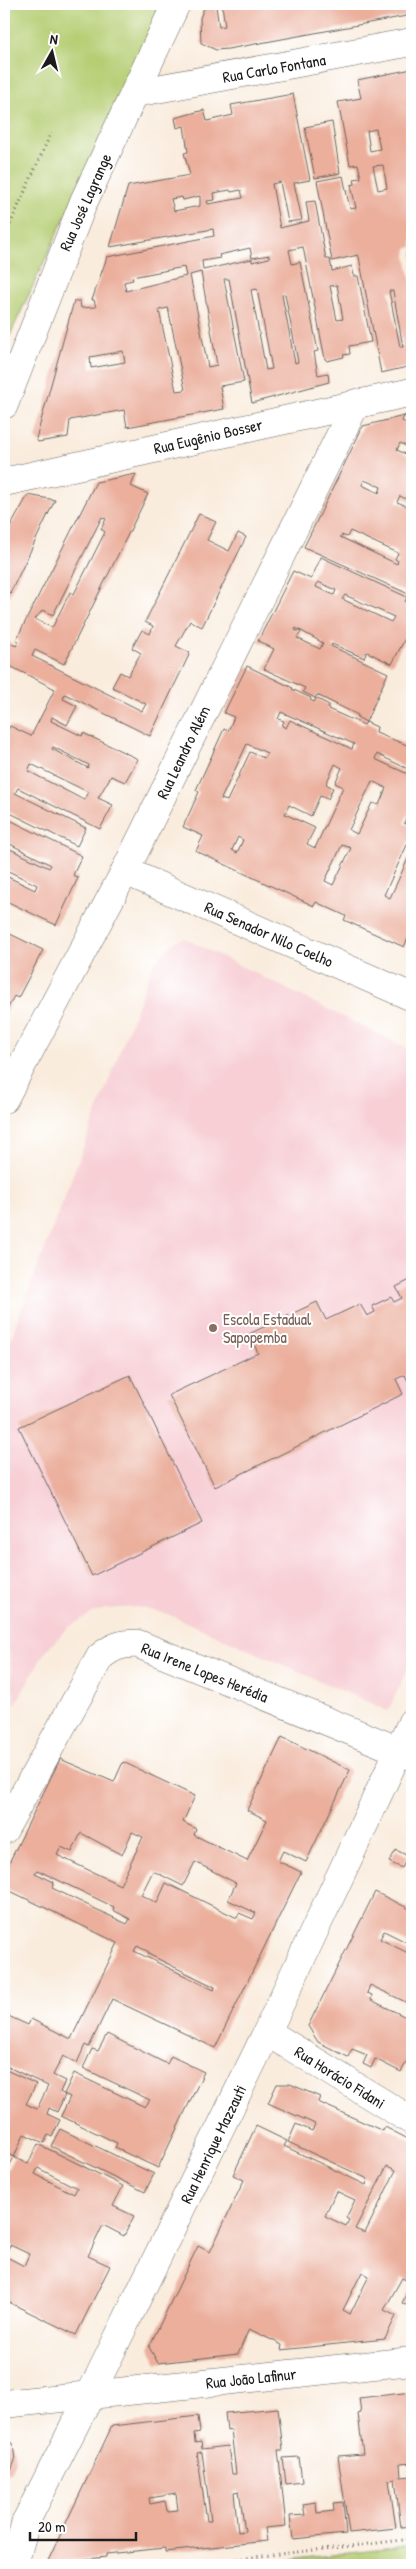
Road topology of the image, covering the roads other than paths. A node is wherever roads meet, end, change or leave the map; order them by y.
1 (176, 4) edge
2 (412, 42) edge
3 (135, 93) junction
4 (412, 392) edge
5 (356, 403) junction
6 (4, 405) edge
7 (4, 482) edge
8 (125, 871) junction
9 (410, 989) edge
10 (4, 1099) edge
11 (412, 1722) edge
12 (405, 1753) edge
13 (4, 1830) edge
14 (268, 2032) junction
15 (412, 2121) edge
16 (412, 2361) edge
17 (90, 2395) junction
18 (4, 2404) edge
19 (14, 2565) edge

1 - 3 street, Rua José Lagrange
2 - 3 street, Rua Carlo Fontana
3 - 6 street, Rua José Lagrange
4 - 5 street, Rua Eugênio Bosser
5 - 7 street, Rua Eugênio Bosser
5 - 8 street, Rua Leandro Além
8 - 9 street, Rua Senador Nilo Coelho
8 - 10 street, Rua Leandro Além
11 - 12 street, Rua Henrique Mazzauti
12 - 13 street, Rua Irene Lopes Herédia
12 - 14 street, Rua Henrique Mazzauti
14 - 15 street, Rua Horácio Fidani
14 - 17 street, Rua Henrique Mazzauti
16 - 17 street, Rua João Lafinur
17 - 18 street
17 - 19 street, Rua Henrique Mazzauti

